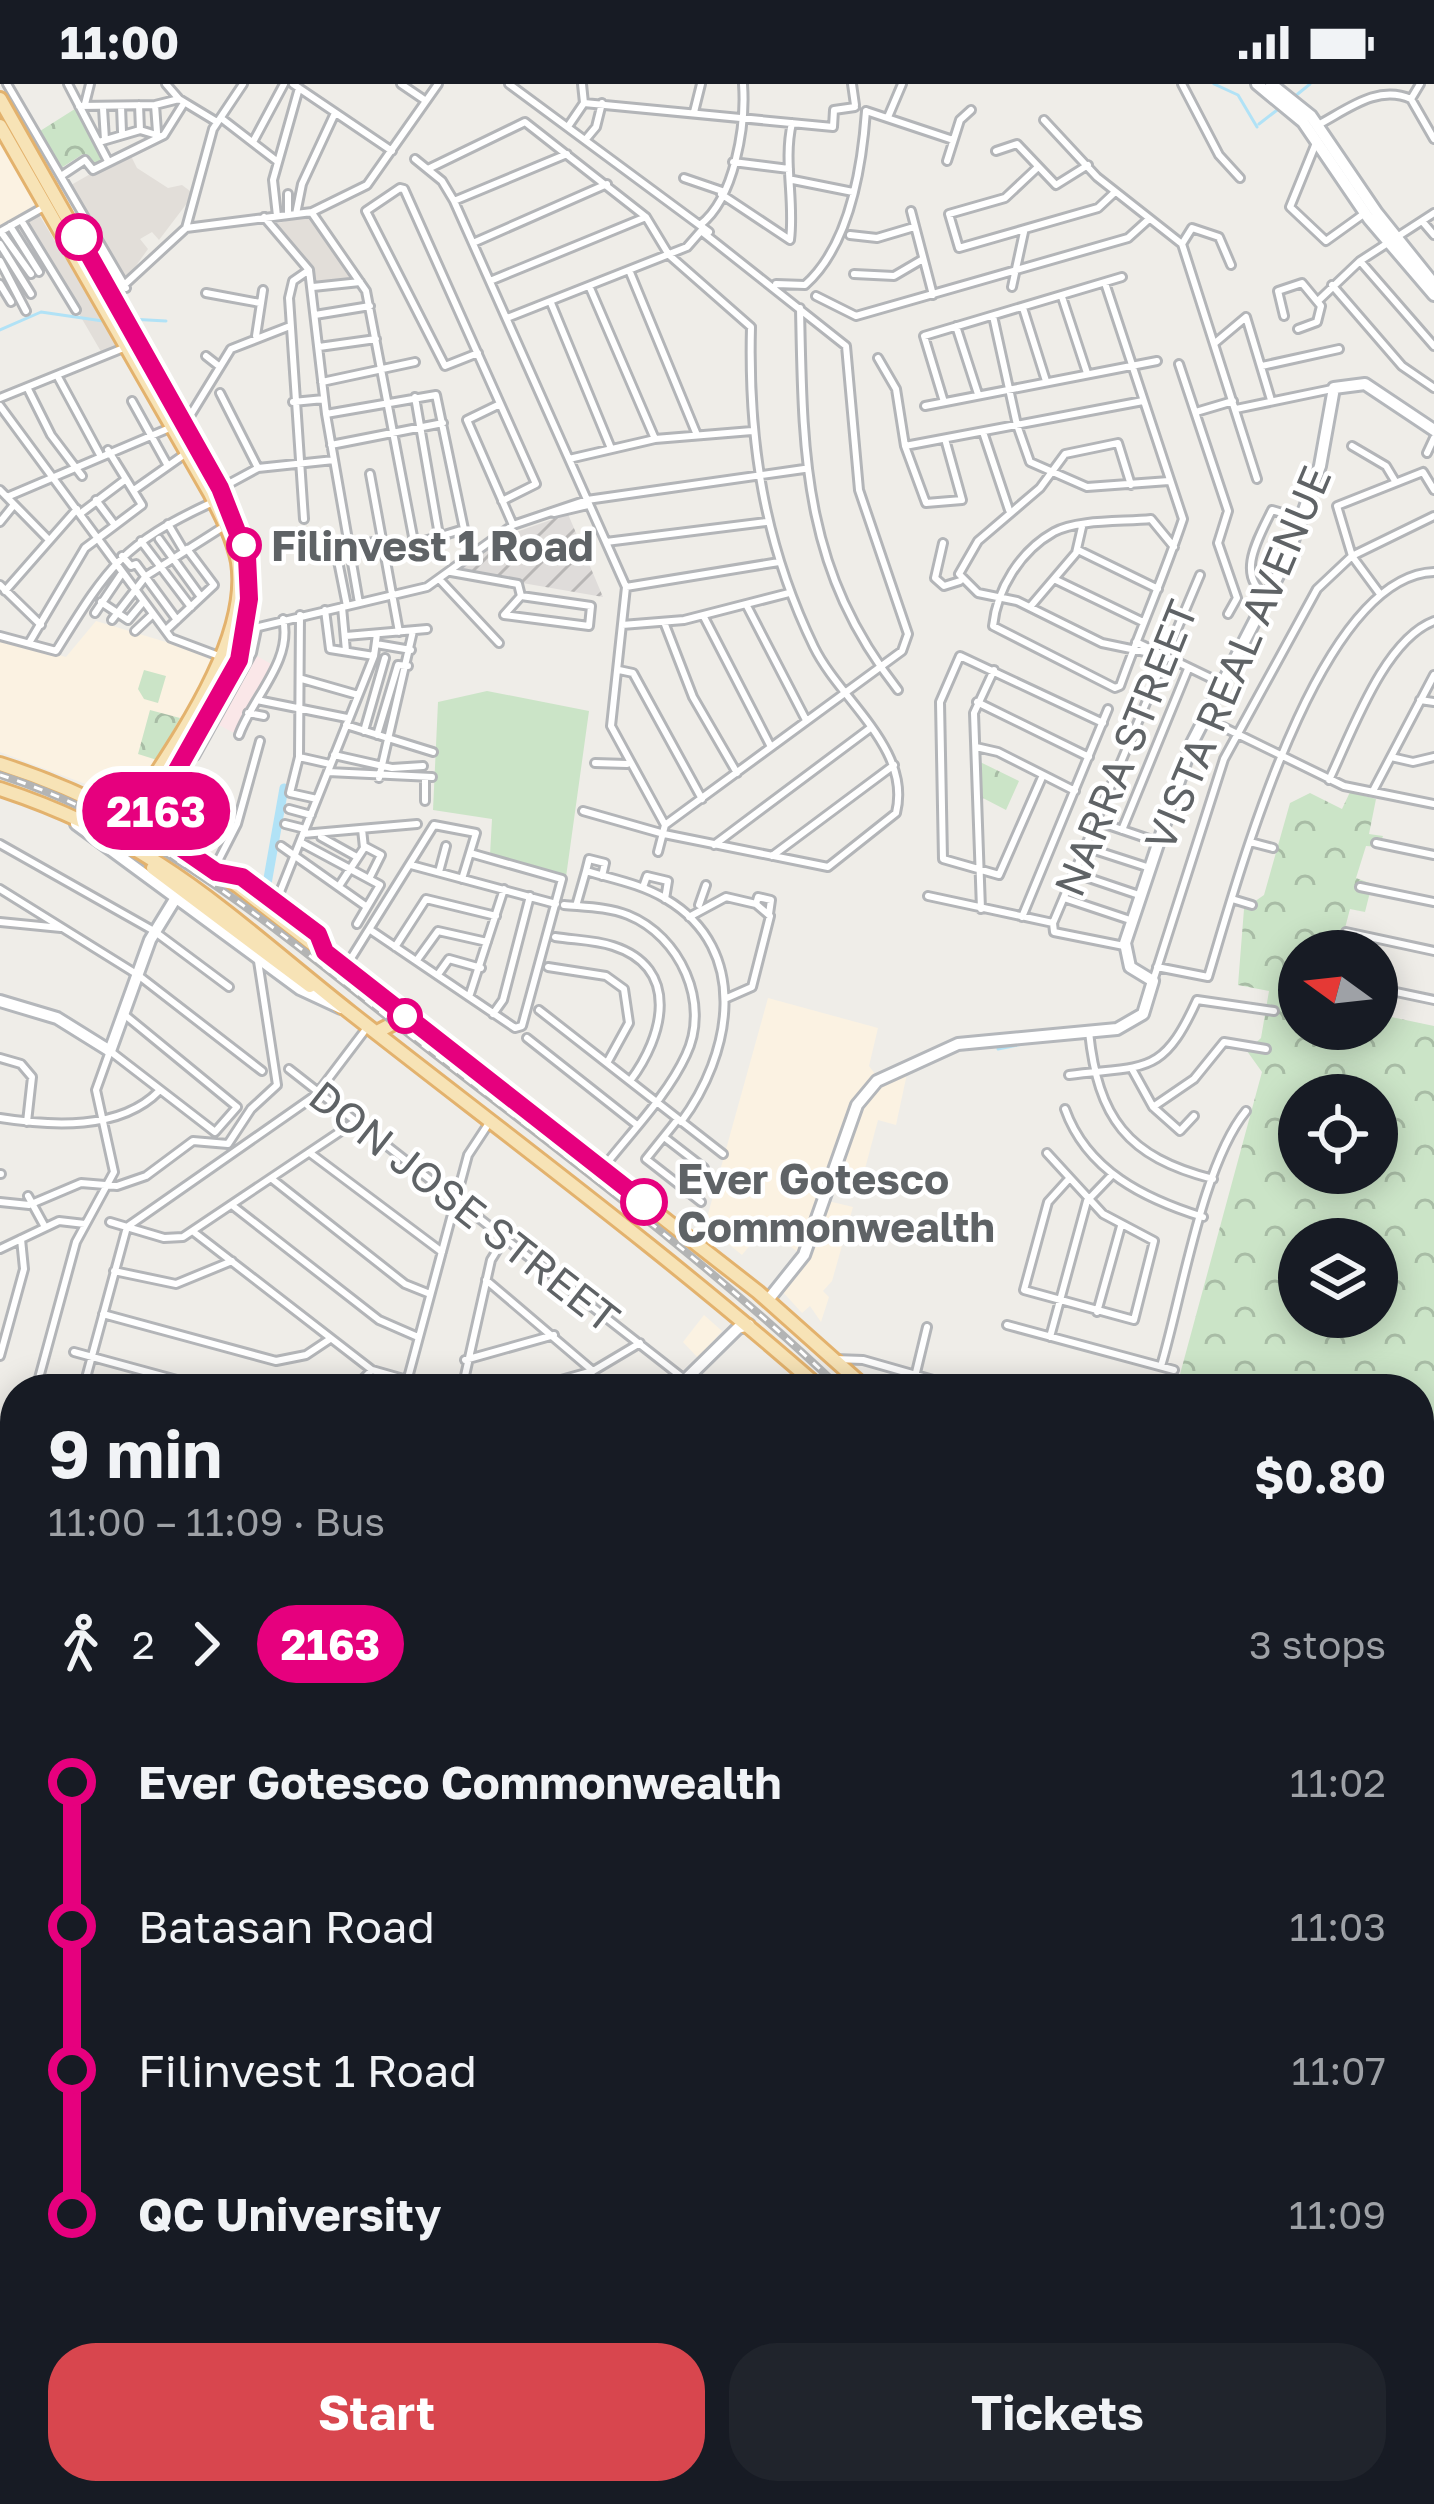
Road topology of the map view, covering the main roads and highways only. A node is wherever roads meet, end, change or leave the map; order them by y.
1 (0, 99) edge
2 (9, 123) edge
3 (55, 193) junction
4 (107, 300) junction
5 (177, 426) junction
6 (217, 495) junction
7 (242, 631) junction
8 (0, 764) edge
9 (0, 789) edge
10 (84, 795) junction
11 (146, 797) junction
12 (156, 811) junction
13 (119, 812) junction
14 (76, 817) junction
15 (154, 830) junction
16 (140, 849) junction
17 (153, 868) dead end
18 (394, 1007) junction
19 (350, 1012) junction
20 (373, 1029) junction
21 (429, 1035) junction
22 (413, 1060) junction
23 (803, 1374) edge
24 (851, 1374) edge

1 - 2 main road
2 - 3 main road
2 - 3 main road
3 - 4 main road
3 - 4 main road
4 - 5 main road
4 - 5 main road
5 - 6 main road
5 - 6 main road
6 - 7 main road
6 - 7 main road
7 - 11 main road
7 - 11 main road
7 - 12 main road
8 - 10 main road
9 - 14 main road
10 - 13 main road
10 - 14 main road
11 - 12 main road
11 - 13 main road
12 - 15 main road
13 - 15 main road
14 - 16 main road
15 - 16 main road
15 - 18 main road
16 - 19 main road
17 - 19 main road
18 - 20 main road
18 - 21 main road
19 - 20 main road
20 - 22 main road
21 - 22 main road
21 - 24 main road
22 - 23 main road

